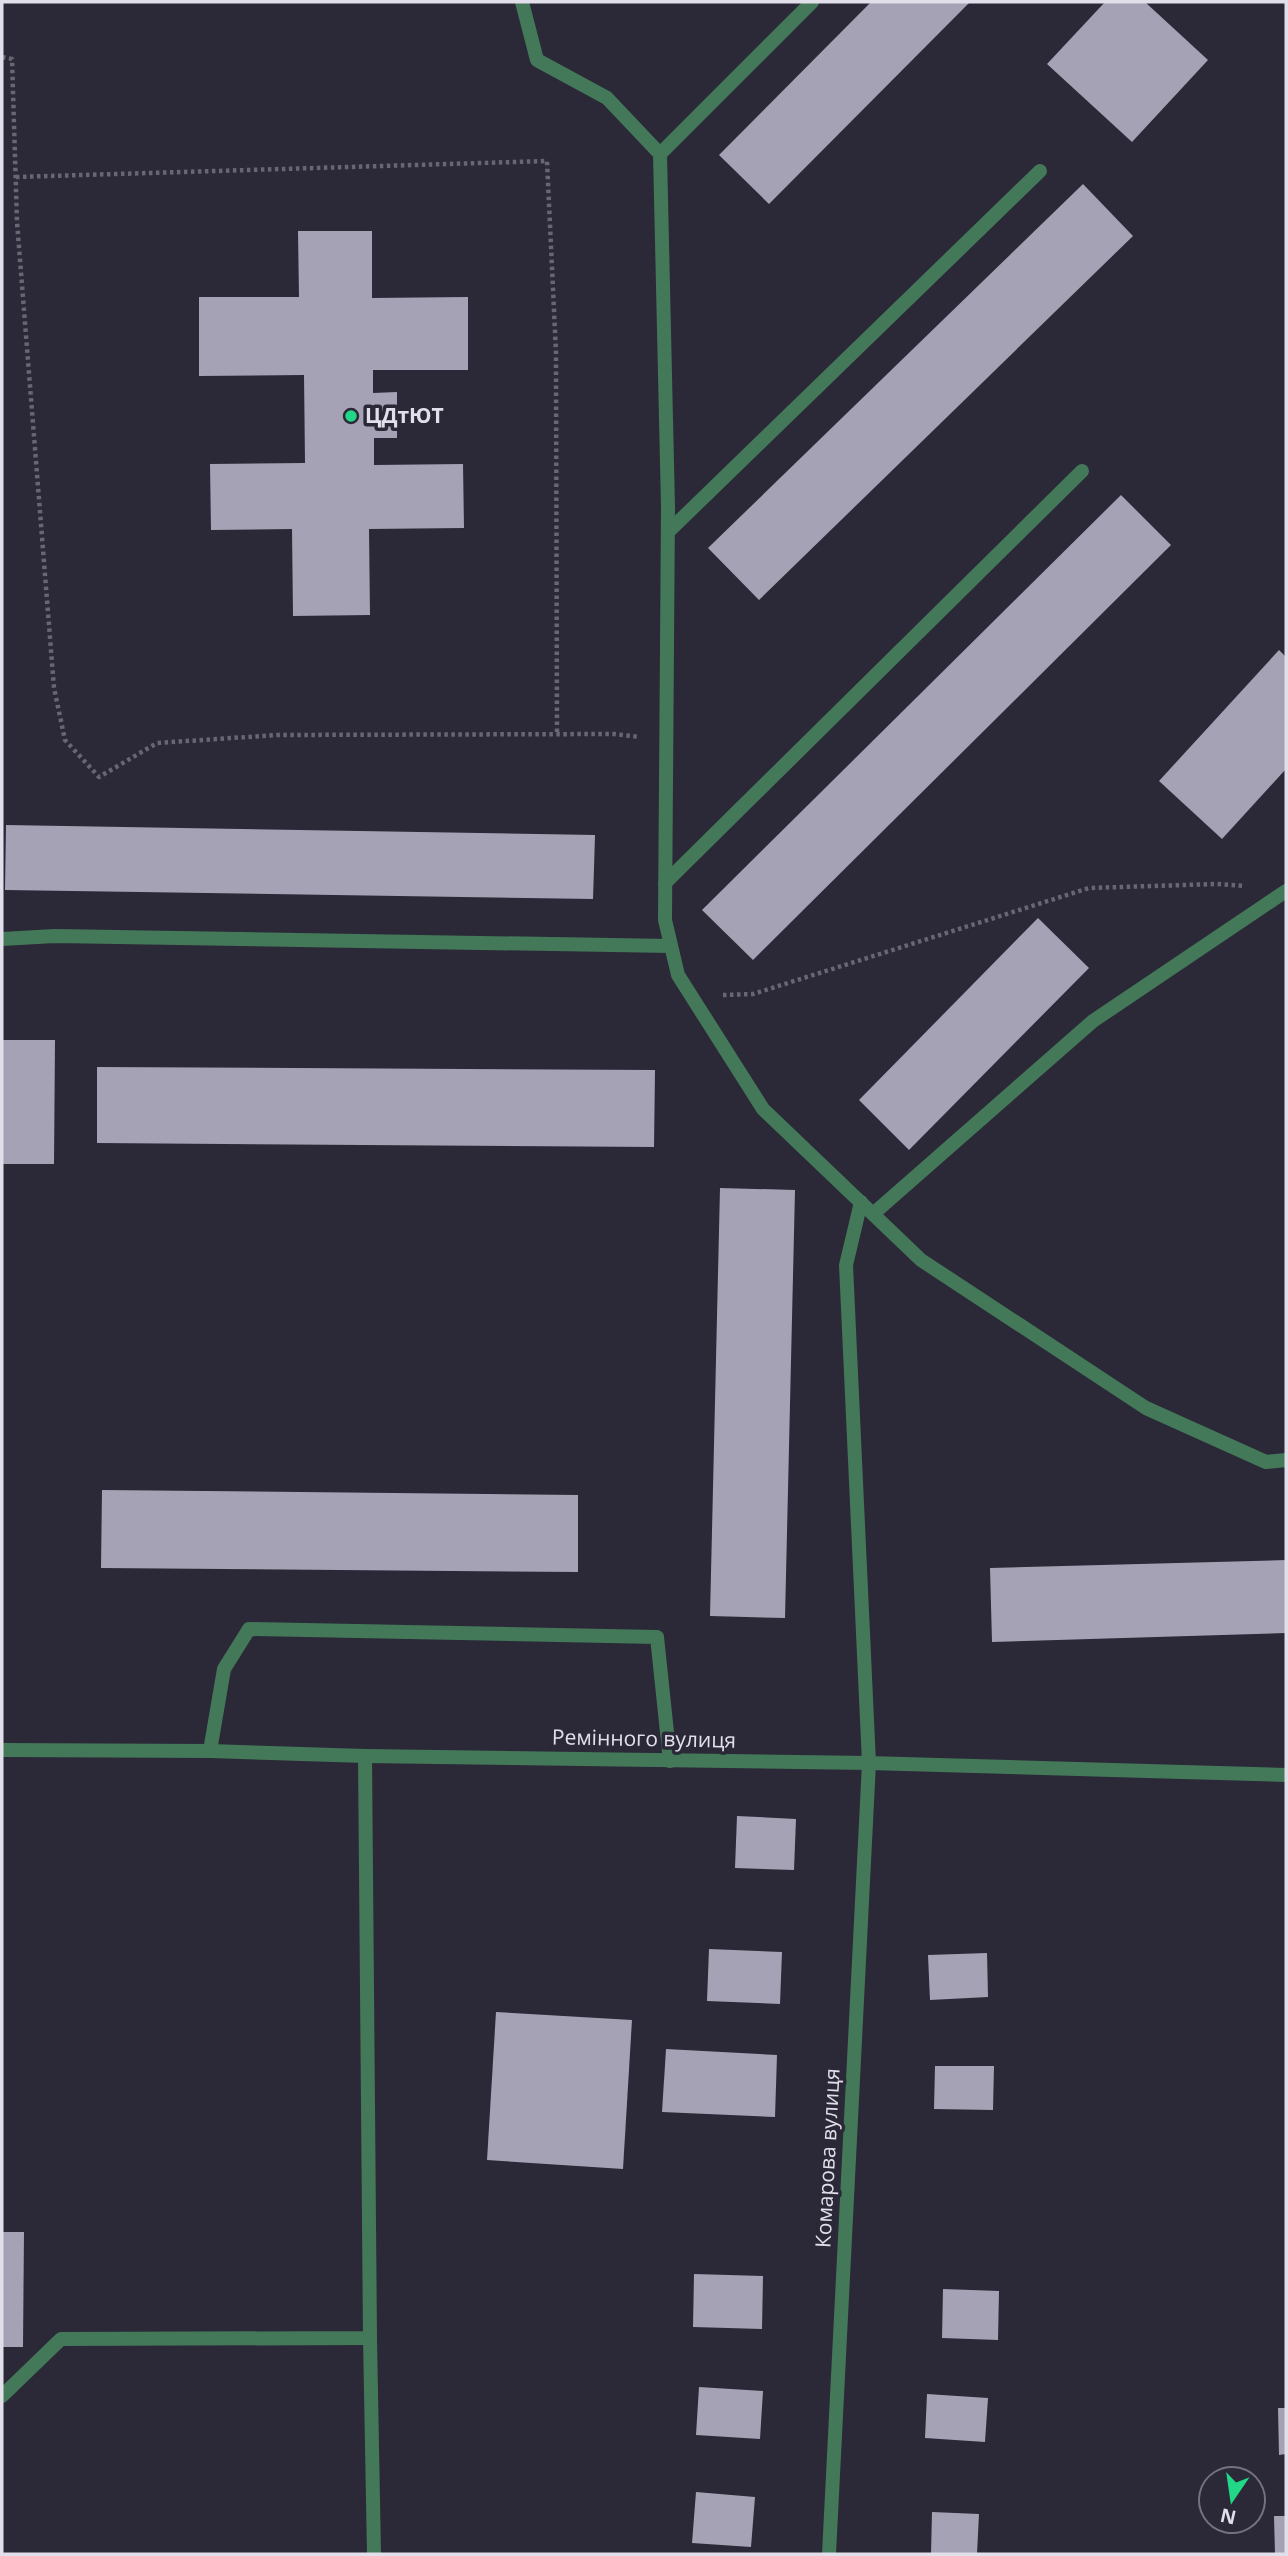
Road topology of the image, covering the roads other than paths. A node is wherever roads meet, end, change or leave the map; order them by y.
1 (522, 2) edge
2 (812, 2) edge
3 (660, 154) junction
4 (1040, 171) dead end
5 (1082, 471) dead end
6 (668, 532) junction
7 (665, 883) junction
8 (1286, 891) edge
9 (2, 939) edge
10 (671, 946) junction
11 (861, 1202) junction
12 (873, 1214) junction
13 (1286, 1460) edge
14 (2, 1750) edge
15 (210, 1751) junction
16 (365, 1756) junction
17 (670, 1761) junction
18 (869, 1763) junction
19 (1286, 1775) edge
20 (370, 2338) junction
21 (2, 2396) edge
22 (374, 2554) edge
23 (830, 2554) edge

1 - 3 street
2 - 3 street
3 - 6 street
4 - 6 street
5 - 7 street
6 - 7 street
7 - 10 street
8 - 12 street
9 - 10 street
10 - 11 street
11 - 12 street
11 - 18 street, Комарова вулиця
12 - 13 street
14 - 15 street, Ремінного вулиця
15 - 16 street, Ремінного вулиця
15 - 17 street
16 - 17 street, Ремінного вулиця
16 - 20 street
17 - 18 street, Ремінного вулиця
18 - 19 street, Ремінного вулиця
18 - 23 street, Комарова вулиця
20 - 21 street
20 - 22 street

